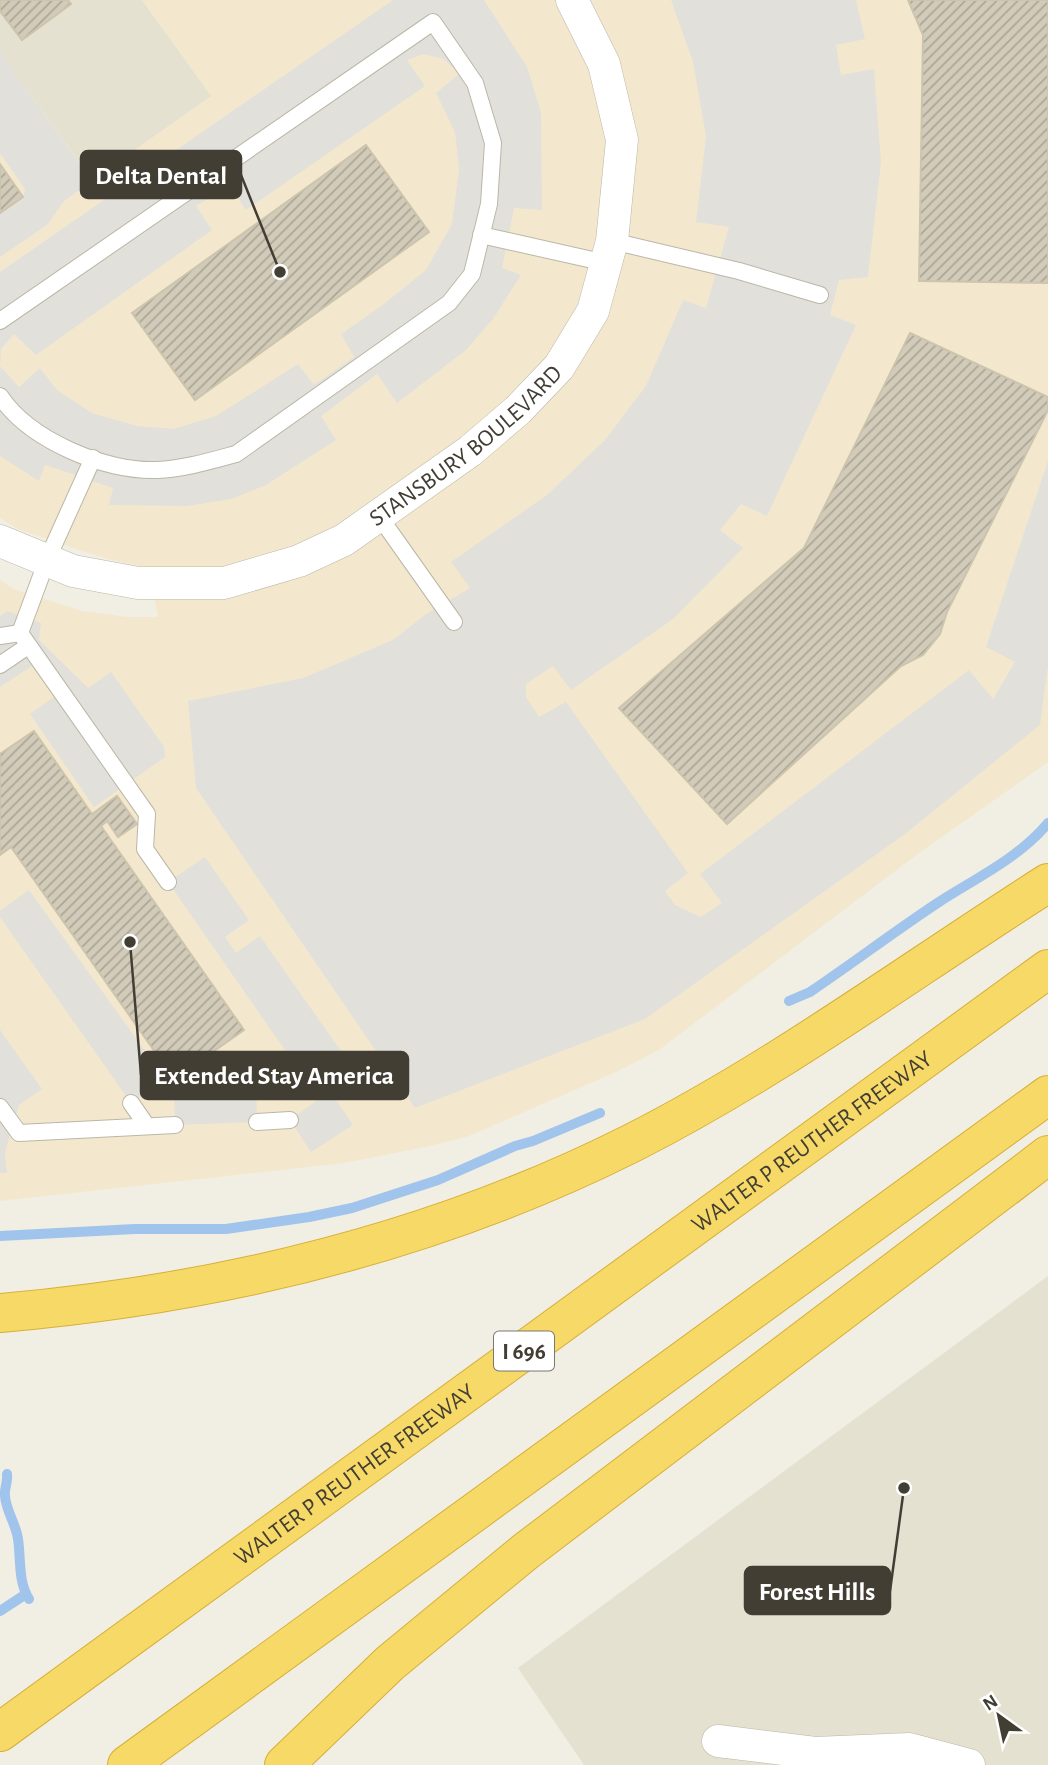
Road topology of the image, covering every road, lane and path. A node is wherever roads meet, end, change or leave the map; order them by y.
1 (572, 0) edge
2 (481, 235) junction
3 (609, 252) junction
4 (820, 295) dead end
5 (0, 321) edge
6 (0, 397) edge
7 (93, 458) junction
8 (379, 516) junction
9 (0, 541) edge
10 (47, 560) junction
11 (454, 622) dead end
12 (0, 636) edge
13 (24, 640) junction
14 (0, 665) edge
15 (168, 882) dead end
16 (1048, 883) edge
17 (1048, 970) edge
18 (1048, 1095) edge
19 (131, 1104) dead end
20 (0, 1107) edge
21 (290, 1120) dead end
22 (257, 1122) dead end
23 (176, 1125) dead end
24 (147, 1126) junction
25 (1048, 1155) edge
26 (0, 1312) edge
27 (250, 1675) junction
28 (0, 1732) edge
29 (718, 1741) dead end
30 (127, 1765) edge
31 (157, 1765) edge
32 (284, 1765) edge
33 (969, 1765) edge

1 - 3 street, STANSBURY BOULEVARD
2 - 3 lane
2 - 5 lane
2 - 7 lane
3 - 4 lane
3 - 8 street, STANSBURY BOULEVARD
6 - 7 lane
7 - 10 lane
8 - 10 street, STANSBURY BOULEVARD
8 - 11 lane
9 - 10 street, STANSBURY BOULEVARD
10 - 13 lane
12 - 13 lane
13 - 14 lane
13 - 15 lane
16 - 26 highway
17 - 28 highway, WALTER P REUTHER FREEWAY / I 696
18 - 27 highway
19 - 24 lane
20 - 24 lane
21 - 22 lane
23 - 24 lane
25 - 32 highway
27 - 30 highway
27 - 31 highway
29 - 33 street

